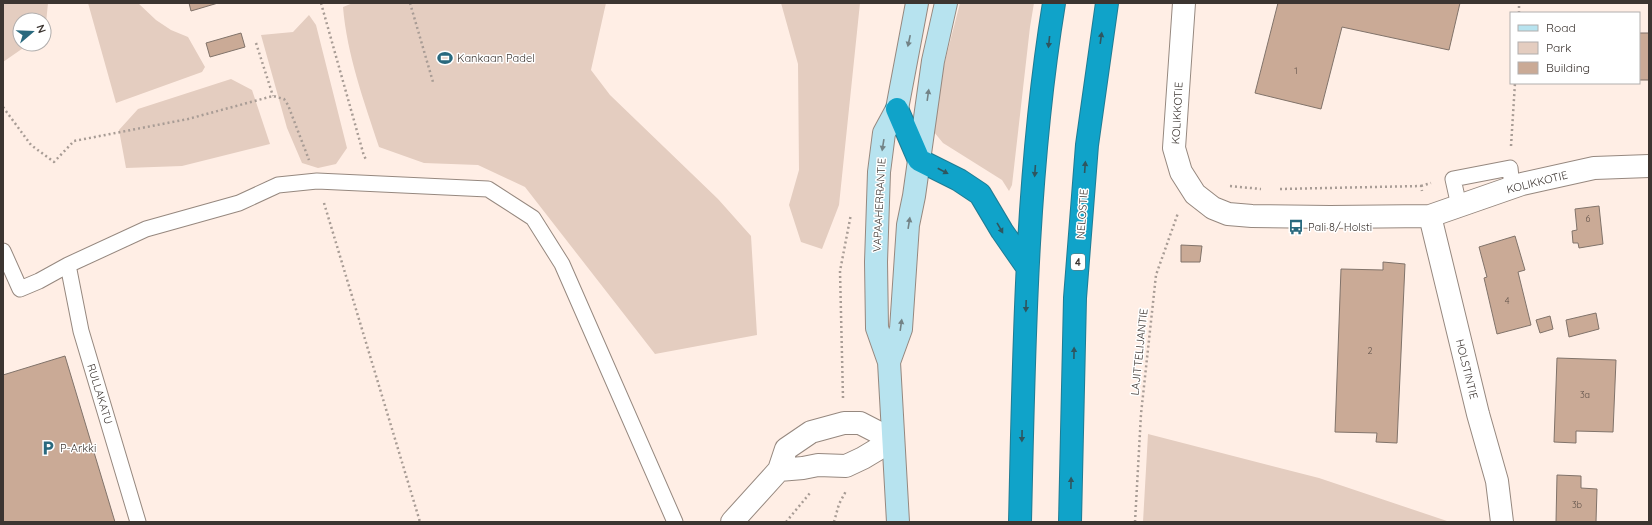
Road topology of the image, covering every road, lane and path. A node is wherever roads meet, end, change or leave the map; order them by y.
1 (321, 3) edge
2 (410, 3) edge
3 (917, 3) edge
4 (946, 3) edge
5 (1054, 3) edge
6 (1107, 3) edge
7 (1184, 3) edge
8 (256, 43) dead end
9 (434, 82) dead end
10 (1515, 84) edge
11 (273, 96) junction
12 (3, 108) edge
13 (897, 109) junction
14 (919, 160) junction
15 (1649, 166) edge
16 (1511, 177) junction
17 (316, 181) junction
18 (381, 184) junction
19 (1223, 186) dead end
20 (1274, 189) dead end
21 (1267, 190) dead end
22 (1194, 194) junction
23 (1430, 216) junction
24 (3, 251) edge
25 (68, 265) junction
26 (1027, 267) junction
27 (889, 362) junction
28 (893, 440) junction
29 (779, 470) junction
30 (812, 490) dead end
31 (138, 522) edge
32 (420, 522) edge
33 (675, 522) edge
34 (732, 522) edge
35 (786, 522) edge
36 (898, 522) edge
37 (1020, 522) edge
38 (1070, 522) edge
39 (1135, 522) edge
40 (1502, 522) edge

1 - 18 path
2 - 9 path
3 -> 13 street, VAPAAHERRANTIE
14 -> 4 street, VAPAAHERRANTIE
5 -> 26 highway
38 -> 6 highway, NELOSTIE / 4
7 - 22 street, KOLIKKOTIE
8 - 11 path
10 - 16 path
11 - 12 path
11 - 17 path
13 - 14 highway
13 -> 27 street, VAPAAHERRANTIE
14 -> 26 highway
27 -> 14 street, VAPAAHERRANTIE
15 - 16 street, KOLIKKOTIE
16 - 23 street, KOLIKKOTIE
17 - 18 lane
17 - 25 lane
17 - 32 path
18 - 33 lane
19 - 21 path
20 - 23 path
22 - 23 street, KOLIKKOTIE
22 - 39 path, LAJITTELIJANTIE
23 - 40 street, HOLSTINTIE
24 - 25 lane
25 - 31 lane, RULLAKATU
26 -> 37 highway
27 - 28 street, VAPAAHERRANTIE
28 - 29 street
28 - 29 street
28 - 36 street, VAPAAHERRANTIE
29 - 34 street
30 - 35 path

